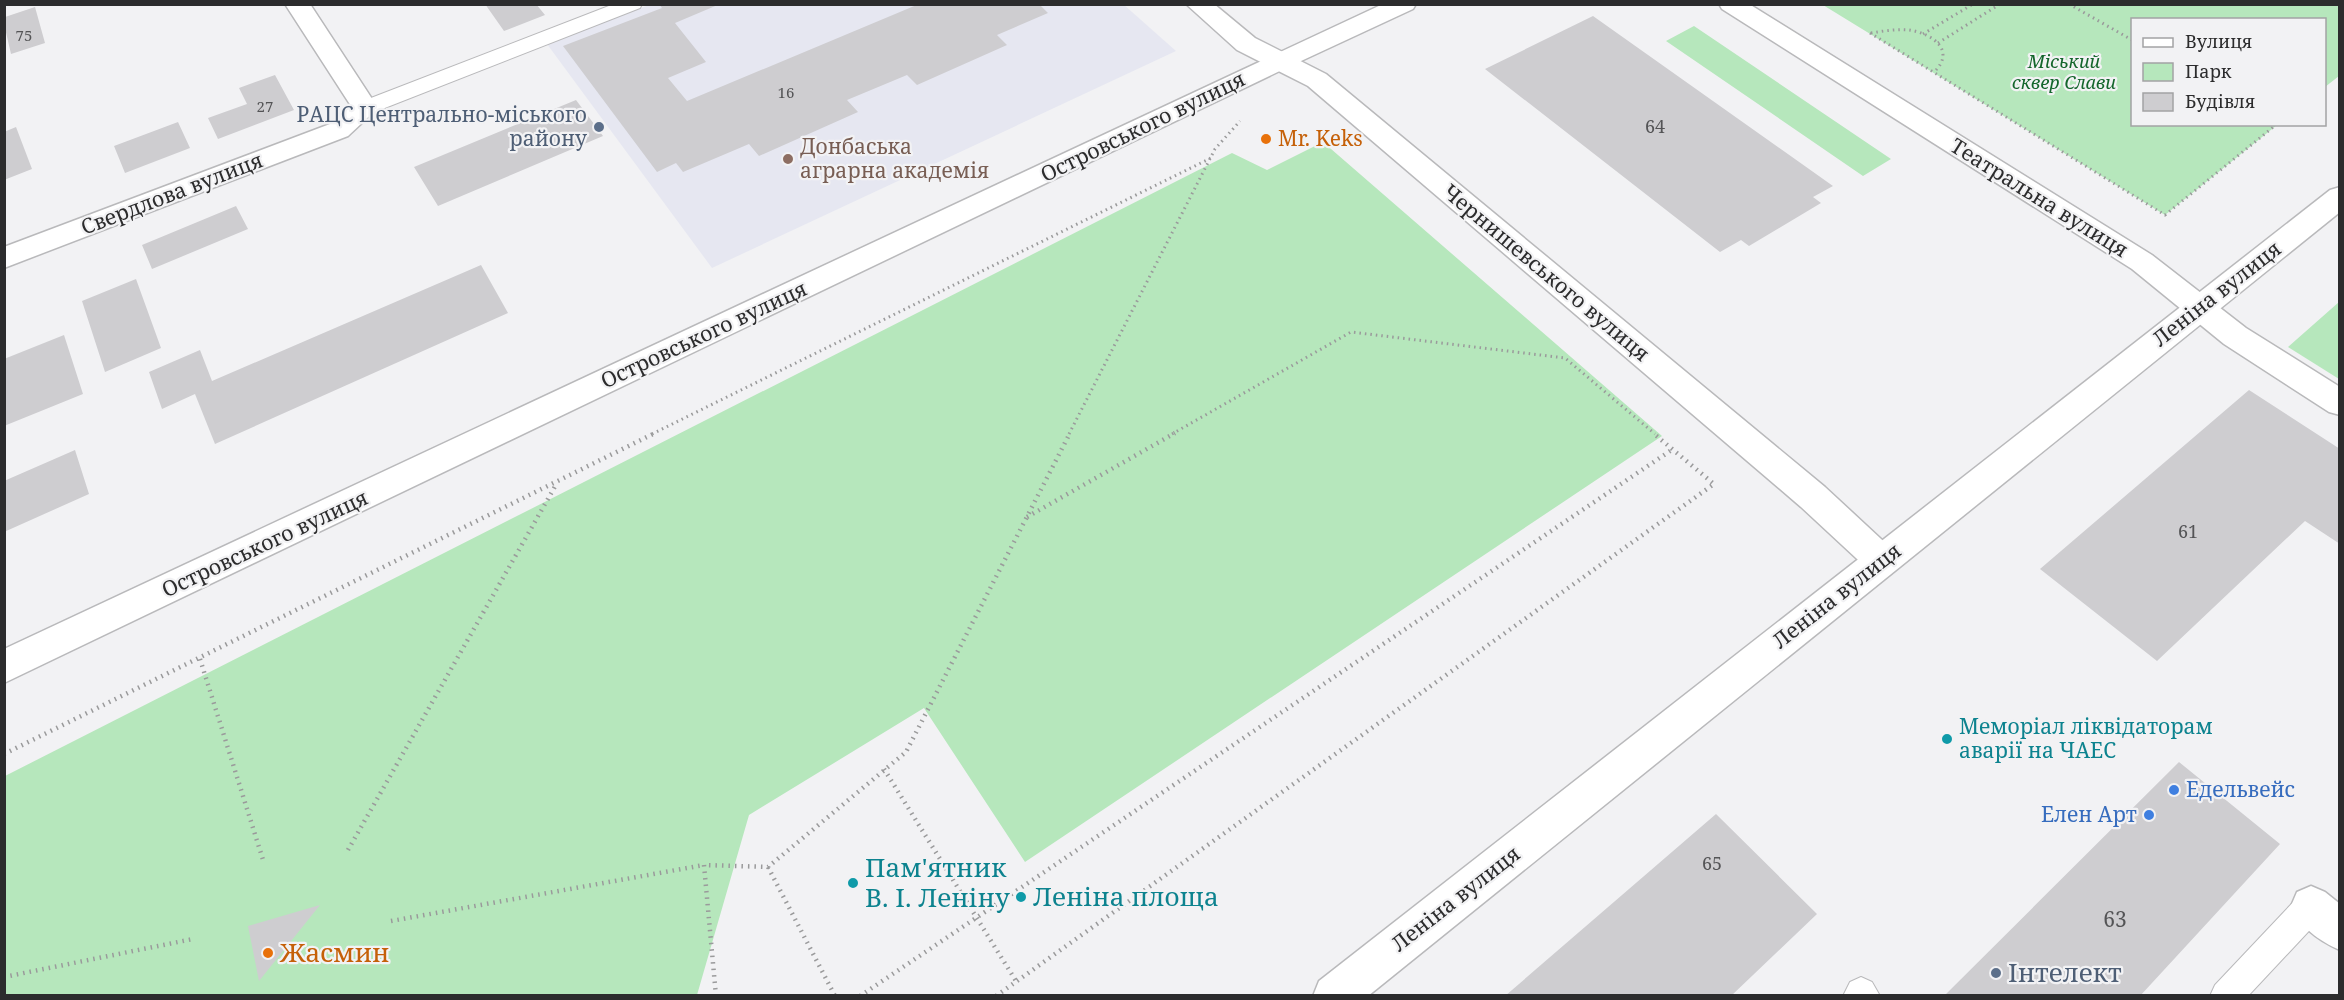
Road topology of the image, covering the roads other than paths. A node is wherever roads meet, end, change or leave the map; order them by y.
1 (297, 4) edge
2 (633, 4) edge
3 (1198, 4) edge
4 (1404, 4) edge
5 (1731, 4) edge
6 (1277, 62) junction
7 (365, 108) junction
8 (2340, 197) edge
9 (4, 258) edge
10 (2200, 307) junction
11 (2340, 403) edge
12 (1882, 561) junction
13 (4, 667) edge
14 (2325, 918) edge
15 (1334, 996) edge
16 (1859, 996) edge
17 (1864, 996) edge
18 (2226, 996) edge

1 - 7 street
2 - 7 lane
3 - 6 street, Чернишевського вулиця
4 - 6 street, Островського вулиця
5 - 10 street, Театральна вулиця
6 - 12 street, Чернишевського вулиця
6 - 13 street, Островського вулиця
7 - 9 street, Свердлова вулиця
8 - 10 street, Леніна вулиця
10 - 11 street, Театральна вулиця
10 - 12 street, Леніна вулиця
12 - 15 street, Леніна вулиця
14 - 18 lane
16 - 17 lane

